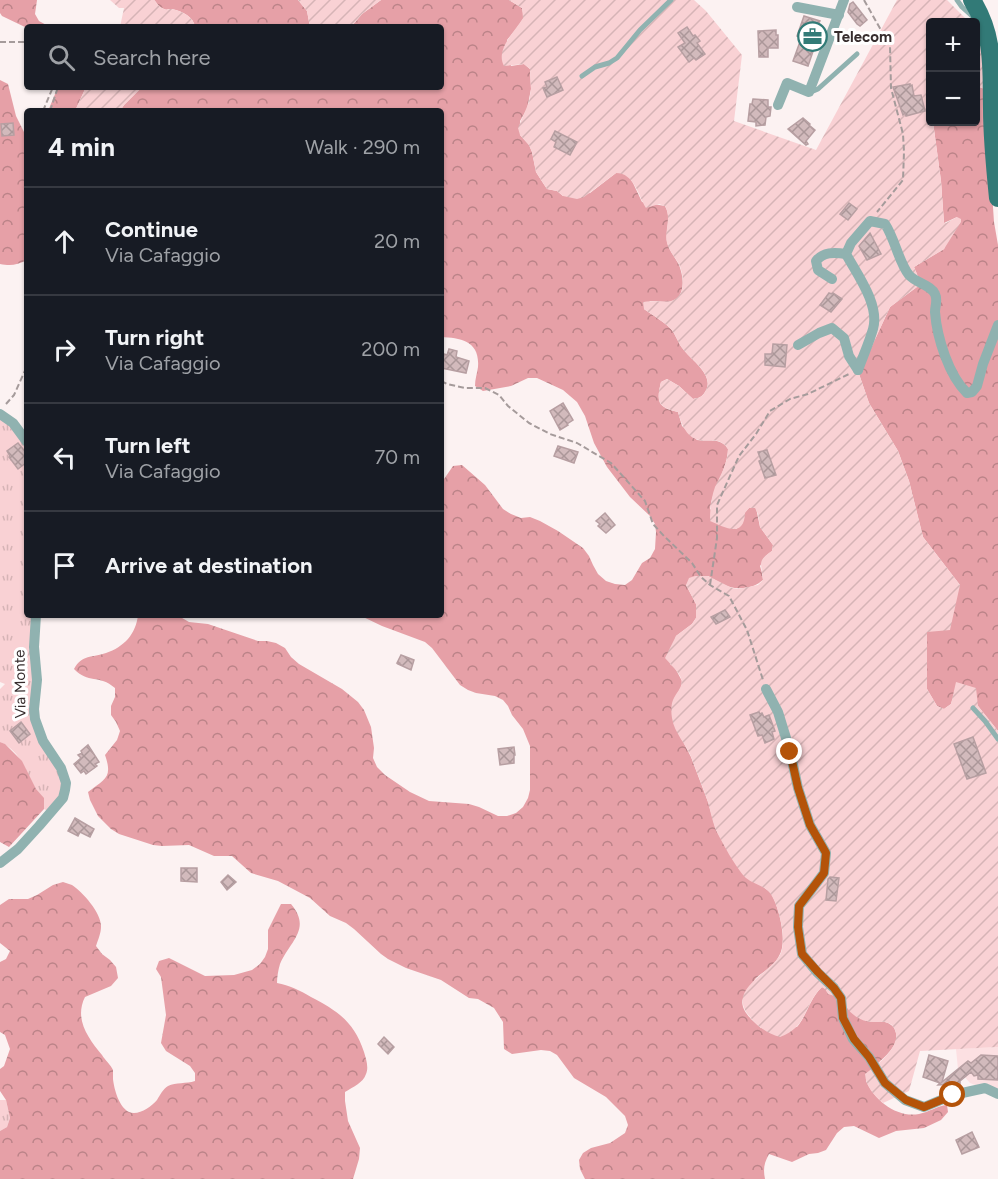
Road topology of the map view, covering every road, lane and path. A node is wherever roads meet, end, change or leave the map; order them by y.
1 (671, 0) edge
2 (844, 0) edge
3 (864, 0) edge
4 (957, 0) edge
5 (972, 0) edge
6 (797, 7) dead end
7 (838, 15) junction
8 (986, 29) junction
9 (0, 42) edge
10 (24, 42) edge
11 (857, 54) dead end
12 (582, 76) dead end
13 (52, 90) edge
14 (57, 90) edge
15 (809, 92) junction
16 (778, 105) dead end
17 (44, 108) edge
18 (51, 108) edge
19 (998, 198) edge
20 (870, 221) junction
21 (846, 254) junction
22 (832, 279) dead end
23 (998, 325) edge
24 (798, 345) dead end
25 (858, 370) junction
26 (24, 373) edge
27 (444, 382) edge
28 (0, 413) edge
29 (24, 437) edge
30 (710, 585) junction
31 (36, 618) edge
32 (766, 689) joint
33 (973, 708) dead end
34 (998, 738) edge
35 (0, 863) edge
36 (998, 1094) edge

1 - 12 lane
2 - 7 street
3 - 20 path
4 - 8 lane
5 - 8 main road
6 - 7 street
7 - 15 street
8 - 19 main road
9 - 10 path
11 - 15 lane
13 - 17 path
14 - 18 path
15 - 16 street
20 - 21 street
20 - 23 street
21 - 22 street
21 - 25 street
24 - 25 street
25 - 30 path
26 - 28 path
27 - 30 path
28 - 29 street
30 - 32 path
31 - 35 street, Via Monte
32 - 36 street
33 - 34 lane

